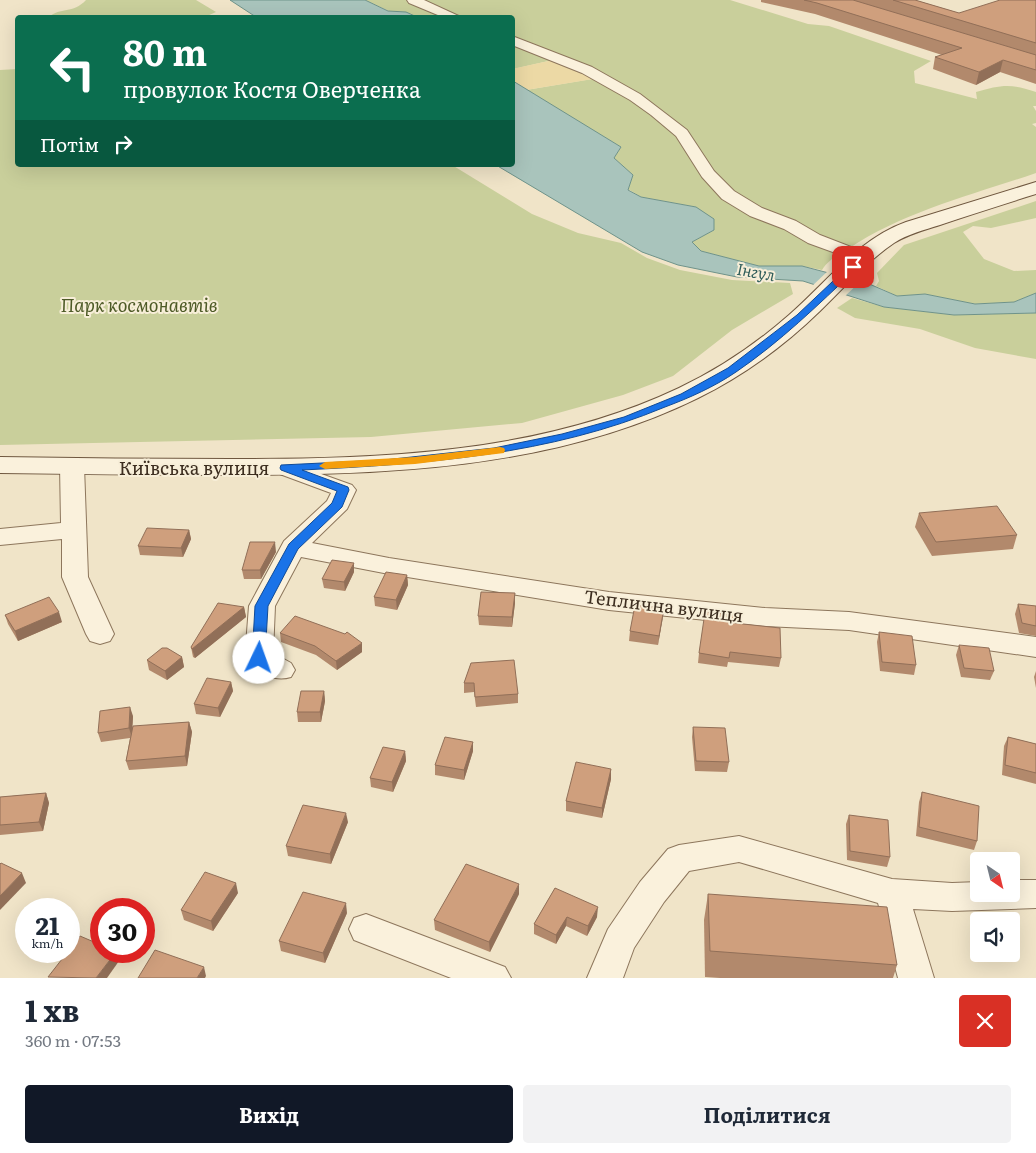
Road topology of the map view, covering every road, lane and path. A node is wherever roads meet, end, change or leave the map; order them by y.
1 (413, 0) edge
2 (450, 15) edge
3 (515, 41) edge
4 (1036, 188) edge
5 (858, 262) junction
6 (0, 465) edge
7 (72, 466) junction
8 (285, 468) junction
9 (74, 530) junction
10 (0, 537) edge
11 (294, 547) junction
12 (100, 634) dead end
13 (1036, 648) edge
14 (280, 670) dead end
15 (892, 893) junction
16 (1036, 894) edge
17 (366, 929) dead end
18 (493, 978) edge
19 (605, 978) edge
20 (916, 978) edge

1 - 2 street
3 - 5 street
4 - 5 street, Київська вулиця
5 - 8 street, Київська вулиця
6 - 7 street, Київська вулиця
7 - 8 street, Київська вулиця
7 - 9 street
8 - 11 street
9 - 10 street
9 - 12 street
11 - 13 street, Теплична вулиця
11 - 14 street
15 - 16 street
15 - 19 street
15 - 20 street
17 - 18 street

